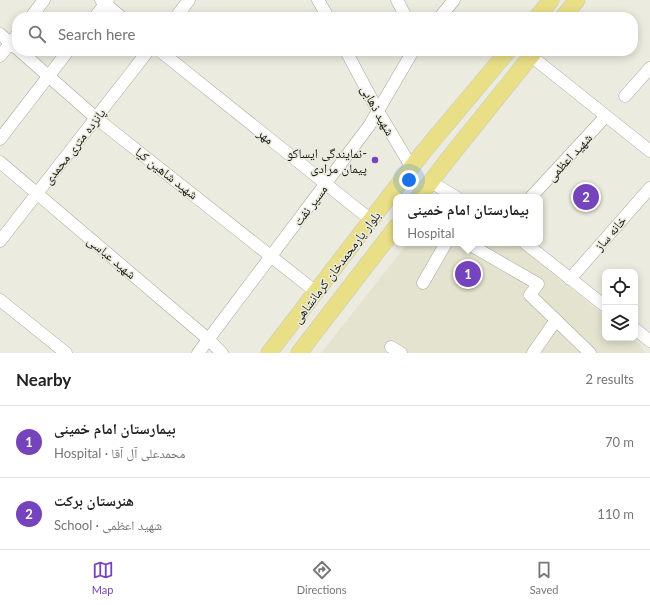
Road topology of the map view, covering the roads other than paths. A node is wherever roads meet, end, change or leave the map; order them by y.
1 (44, 0) edge
2 (190, 0) edge
3 (318, 0) edge
4 (396, 0) edge
5 (454, 0) edge
6 (551, 0) edge
7 (577, 0) edge
8 (105, 1) edge
9 (35, 12) edge
10 (98, 12) edge
11 (116, 12) edge
12 (180, 12) edge
13 (325, 12) edge
14 (403, 12) edge
15 (444, 12) edge
16 (541, 12) edge
17 (567, 12) edge
18 (0, 34) edge
19 (12, 42) edge
20 (12, 47) edge
21 (0, 56) edge
22 (28, 56) edge
23 (64, 56) edge
24 (144, 56) edge
25 (166, 56) edge
26 (349, 56) edge
27 (410, 56) edge
28 (504, 56) edge
29 (531, 56) edge
30 (535, 56) edge
31 (650, 68) edge
32 (48, 76) junction
33 (625, 96) dead end
34 (378, 111) junction
35 (606, 116) junction
36 (96, 118) junction
37 (0, 139) edge
38 (650, 151) edge
39 (0, 162) edge
40 (412, 168) junction
41 (431, 182) junction
42 (326, 184) junction
43 (650, 188) edge
44 (38, 194) junction
45 (421, 194) edge
46 (451, 194) edge
47 (534, 194) edge
48 (371, 220) junction
49 (393, 231) edge
50 (0, 241) edge
51 (444, 246) edge
52 (472, 246) edge
53 (529, 246) edge
54 (271, 256) junction
55 (570, 278) junction
56 (423, 283) dead end
57 (316, 292) junction
58 (0, 300) edge
59 (604, 305) edge
60 (556, 320) junction
61 (638, 331) edge
62 (208, 339) junction
63 (650, 341) edge
64 (66, 353) edge
65 (198, 353) edge
66 (222, 353) edge
67 (269, 353) edge
68 (299, 353) edge
69 (533, 353) edge
70 (590, 353) edge

1 - 9 street
2 - 12 street
3 - 13 street
4 - 14 street
5 - 15 street
6 - 16 main road
7 - 17 main road
8 - 10 street
8 - 11 street
18 - 19 street, شهید شاهین کیا
20 - 21 street
22 - 32 street, شهید شاهین کیا
23 - 32 street
24 - 36 street, پانزده متری محمدی
25 - 42 street, مهر
26 - 34 street, شهید ذهابی
27 - 34 street, مسیر نفت
28 - 40 main road, بلوار یارمحمدخان کرمانشاهی
29 - 41 main road
30 - 35 street
31 - 33 street
32 - 36 street, شهید شاهین کیا
32 - 37 street
34 - 40 street, شهید ذهابی
34 - 42 street, مسیر نفت
35 - 38 street
35 - 47 street, شهید اعظمی
36 - 44 street, پانزده متری محمدی
36 - 54 street, شهید شاهین کیا
39 - 44 street, شهید عباسی
40 - 48 main road, بلوار یارمحمدخان کرمانشاهی
41 - 45 main road
41 - 46 street
42 - 48 street, مهر
42 - 54 street, مسیر نفت
43 - 55 street, خانه ساز
44 - 50 street, پانزده متری محمدی
44 - 62 street, شهید عباسی
48 - 57 main road, بلوار یارمحمدخان کرمانشاهی
49 - 68 main road, بلوار یارمحمدخان کرمانشاهی
51 - 56 street
52 - 60 street
53 - 55 street
54 - 57 street, شهید شاهین کیا
54 - 62 street, مسیر نفت
55 - 59 street
57 - 67 main road, بلوار یارمحمدخان کرمانشاهی
58 - 64 street
60 - 69 street
60 - 70 street
61 - 63 street
62 - 65 street, مسیر نفت
62 - 66 street, شهید عباسی

